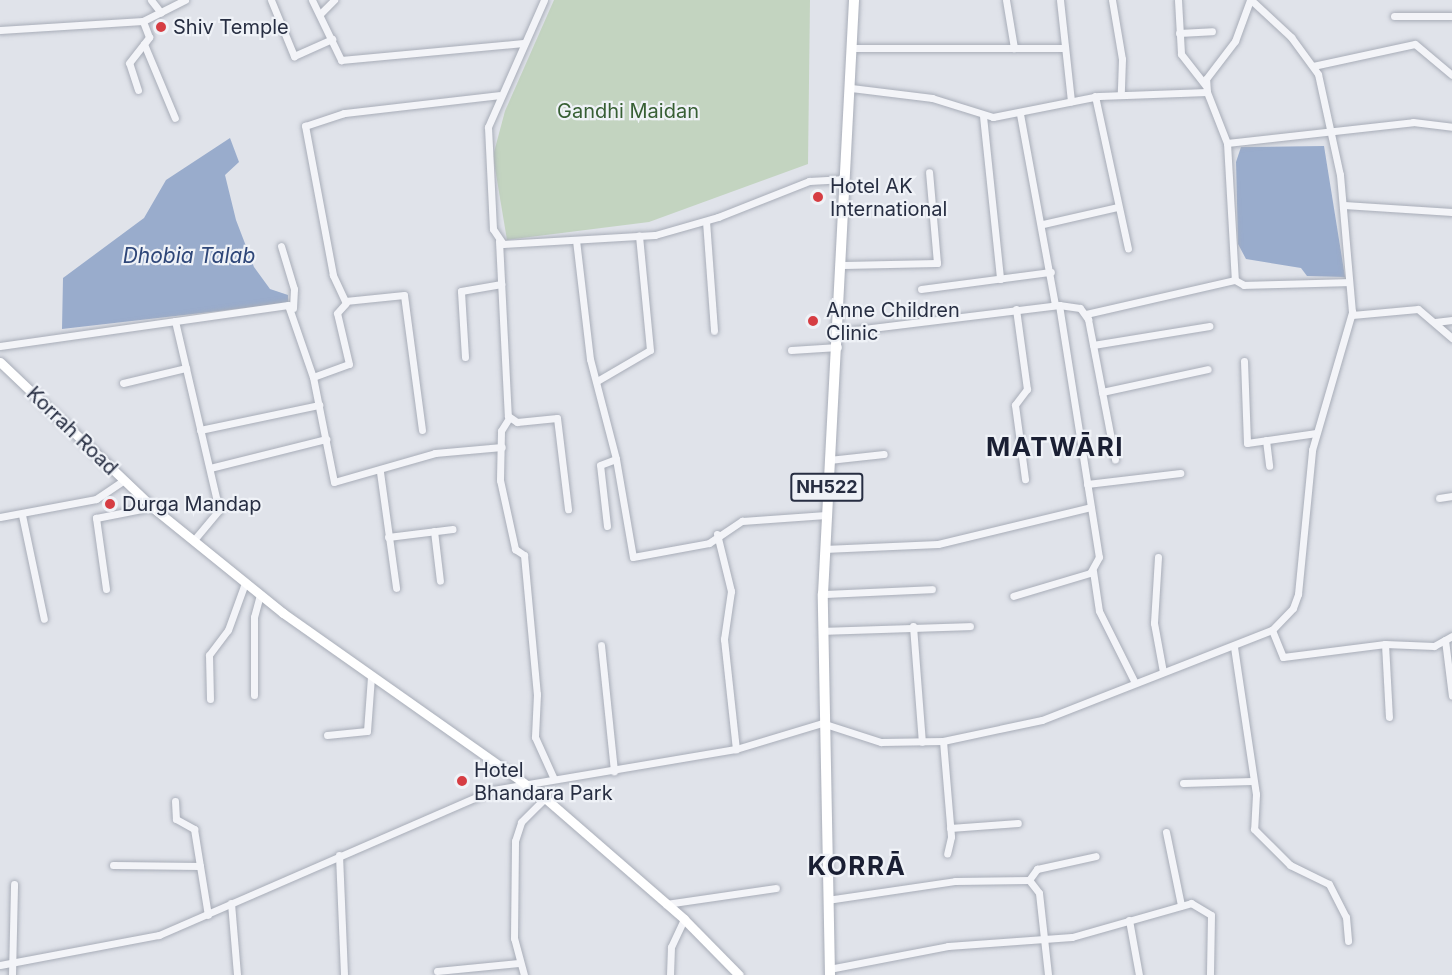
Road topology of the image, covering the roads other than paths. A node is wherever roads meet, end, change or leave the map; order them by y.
1 (151, 0) edge
2 (185, 0) edge
3 (271, 0) edge
4 (312, 0) edge
5 (334, 0) edge
6 (544, 0) edge
7 (854, 0) edge
8 (1006, 0) edge
9 (1060, 0) edge
10 (1112, 0) edge
11 (1178, 0) edge
12 (1251, 0) edge
13 (161, 13) junction
14 (320, 15) junction
15 (1394, 16) dead end
16 (1452, 16) edge
17 (143, 21) junction
18 (0, 30) edge
19 (1212, 31) dead end
20 (1179, 33) junction
21 (332, 39) junction
22 (144, 44) junction
23 (523, 44) junction
24 (854, 48) junction
25 (1014, 48) junction
26 (1065, 48) junction
27 (1313, 66) junction
28 (1452, 75) edge
29 (851, 88) junction
30 (1206, 88) junction
31 (138, 90) dead end
32 (1121, 94) junction
33 (499, 95) junction
34 (1095, 96) junction
35 (1071, 100) junction
36 (1020, 114) junction
37 (983, 116) junction
38 (175, 118) dead end
39 (1452, 127) edge
40 (1331, 131) junction
41 (1227, 143) junction
42 (929, 172) dead end
43 (845, 179) junction
44 (1344, 205) junction
45 (1118, 207) junction
46 (1452, 212) edge
47 (706, 221) junction
48 (1043, 224) junction
49 (639, 236) junction
50 (576, 240) junction
51 (499, 241) junction
52 (280, 246) dead end
53 (1128, 248) dead end
54 (843, 265) junction
55 (1052, 272) junction
56 (1000, 279) junction
57 (1235, 280) junction
58 (1349, 282) junction
59 (501, 284) junction
60 (921, 289) dead end
61 (346, 303) junction
62 (1057, 304) junction
63 (293, 308) junction
64 (1016, 309) junction
65 (1086, 314) junction
66 (1352, 315) junction
67 (1452, 320) edge
68 (175, 321) junction
69 (1435, 322) junction
70 (1209, 326) dead end
71 (714, 331) dead end
72 (839, 332) junction
73 (1452, 338) edge
74 (1093, 345) junction
75 (0, 346) edge
76 (838, 347) junction
77 (790, 350) dead end
78 (465, 357) dead end
79 (1244, 361) dead end
80 (0, 362) edge
81 (186, 368) junction
82 (1208, 369) dead end
83 (313, 377) junction
84 (597, 381) junction
85 (123, 383) dead end
86 (1102, 392) junction
87 (319, 405) junction
88 (509, 418) junction
89 (200, 430) junction
90 (422, 430) dead end
91 (1316, 434) junction
92 (326, 439) junction
93 (1266, 440) junction
94 (502, 447) junction
95 (884, 454) dead end
96 (616, 459) junction
97 (1115, 459) dead end
98 (829, 460) junction
99 (1269, 466) dead end
100 (210, 468) junction
101 (380, 472) junction
102 (1180, 473) dead end
103 (1025, 479) dead end
104 (123, 480) junction
105 (1087, 484) junction
106 (1452, 496) edge
107 (1439, 498) dead end
108 (152, 507) junction
109 (1091, 507) junction
110 (568, 509) dead end
111 (826, 514) junction
112 (21, 515) junction
113 (0, 517) edge
114 (607, 526) dead end
115 (453, 529) dead end
116 (434, 531) junction
117 (717, 534) junction
118 (388, 537) junction
119 (193, 541) junction
120 (824, 549) junction
121 (1158, 556) dead end
122 (1093, 571) junction
123 (440, 581) dead end
124 (245, 583) junction
125 (396, 588) dead end
126 (106, 589) dead end
127 (933, 589) dead end
128 (823, 594) junction
129 (260, 595) junction
130 (1013, 596) dead end
131 (44, 620) dead end
132 (913, 626) junction
133 (970, 626) dead end
134 (1272, 630) junction
135 (823, 632) junction
136 (1452, 636) edge
137 (1445, 640) junction
138 (1385, 644) junction
139 (602, 645) dead end
140 (1234, 647) junction
141 (1163, 672) junction
142 (371, 676) junction
143 (1135, 683) junction
144 (254, 695) dead end
145 (1452, 696) edge
146 (210, 699) dead end
147 (1389, 717) dead end
148 (822, 723) junction
149 (327, 735) dead end
150 (943, 741) junction
151 (922, 742) junction
152 (736, 749) junction
153 (614, 771) junction
154 (554, 779) junction
155 (1252, 781) junction
156 (1183, 783) dead end
157 (523, 784) junction
158 (545, 798) junction
159 (175, 801) dead end
160 (1018, 823) dead end
161 (950, 828) junction
162 (1166, 832) dead end
163 (947, 854) dead end
164 (339, 855) junction
165 (1096, 856) dead end
166 (113, 865) dead end
167 (200, 866) junction
168 (1029, 880) junction
169 (14, 884) dead end
170 (776, 888) dead end
171 (826, 900) junction
172 (231, 903) junction
173 (666, 904) junction
174 (1181, 905) junction
175 (208, 915) junction
176 (684, 919) junction
177 (1129, 920) junction
178 (1046, 940) junction
179 (1348, 941) dead end
180 (14, 961) junction
181 (519, 963) junction
182 (0, 965) edge
183 (437, 971) dead end
184 (829, 972) edge
185 (12, 975) edge
186 (237, 975) edge
187 (344, 975) edge
188 (524, 975) edge
189 (670, 975) edge
190 (739, 975) edge
191 (1048, 975) edge
192 (1139, 975) edge
193 (1210, 975) edge

1 - 13 street
2 - 13 street
3 - 21 street
4 - 14 street
5 - 14 street
6 - 23 street
7 - 24 highway, NH522
8 - 25 street
9 - 26 street
10 - 32 street
11 - 20 street
12 - 27 street
12 - 30 street
13 - 17 street
14 - 21 street
15 - 16 street
17 - 18 street
17 - 22 street
19 - 20 street
20 - 30 street
21 - 23 street
22 - 31 street
22 - 38 street
23 - 33 street
24 - 25 street
24 - 29 highway, NH522
25 - 26 street
26 - 35 street
27 - 28 street
27 - 40 street
29 - 37 street
29 - 43 highway, NH522
30 - 32 street
30 - 41 street
32 - 34 street
33 - 51 street
33 - 61 street
34 - 35 street
34 - 45 street
35 - 36 street
36 - 37 street
36 - 48 street
37 - 56 street
39 - 40 street
40 - 41 street
40 - 44 street
41 - 57 street
42 - 54 street
43 - 47 street
43 - 54 highway, NH522
44 - 46 street
44 - 58 street
45 - 48 street
45 - 53 street
47 - 49 street
47 - 71 street
48 - 55 street
49 - 50 street
49 - 84 street
50 - 51 street
50 - 84 street
51 - 59 street
52 - 63 street
54 - 72 highway, NH522
55 - 56 street
55 - 62 street
56 - 60 street
57 - 58 street
57 - 65 street
58 - 66 street
59 - 78 street
59 - 88 street
61 - 83 street
61 - 90 street
62 - 64 street
62 - 65 street
62 - 105 street
63 - 68 street
63 - 83 street
64 - 72 street
64 - 103 street
65 - 74 street
66 - 69 street
66 - 91 street
67 - 69 street
68 - 75 street
68 - 81 street
69 - 73 street
70 - 74 street
72 - 76 highway, NH522
74 - 86 street
76 - 77 street
76 - 98 highway, NH522
79 - 93 street
80 - 104 main road, Korrah Road
81 - 85 street
81 - 89 street
82 - 86 street
83 - 87 street
84 - 96 street
86 - 97 street
87 - 89 street
87 - 92 street
88 - 94 street
88 - 110 street
89 - 100 street
91 - 93 street
91 - 134 street
92 - 100 street
92 - 101 street
93 - 99 street
94 - 101 street
94 - 154 street
95 - 98 street
96 - 114 street
96 - 117 street
98 - 111 highway, NH522
100 - 119 street
101 - 118 street
102 - 105 street
104 - 108 main road, Korrah Road
104 - 112 street
105 - 109 street
106 - 107 street
108 - 119 main road, Korrah Road
108 - 126 street
109 - 120 street
109 - 122 street
111 - 117 street
111 - 120 highway, NH522
112 - 113 street
112 - 131 street
115 - 116 street
116 - 118 street
116 - 123 street
117 - 152 street
118 - 125 street
119 - 124 main road, Korrah Road
120 - 128 highway, NH522
121 - 141 street
122 - 130 street
122 - 143 street
124 - 129 main road, Korrah Road
124 - 146 street
127 - 128 street
128 - 135 highway, NH522
129 - 142 main road, Korrah Road
129 - 144 street
132 - 133 street
132 - 135 street
132 - 151 street
134 - 138 street
134 - 140 street
135 - 148 highway, NH522
136 - 137 street
137 - 138 street
137 - 145 street
138 - 147 street
139 - 153 street
140 - 141 street
140 - 155 street
141 - 143 street
142 - 149 street
142 - 157 main road, Korrah Road
143 - 150 street
148 - 151 street
148 - 152 street
148 - 171 highway, NH522
150 - 151 street
150 - 161 street
152 - 153 street
153 - 154 street
154 - 157 street
155 - 156 street
155 - 179 street
157 - 158 main road, Korrah Road
157 - 164 street
158 - 173 main road, Korrah Road
158 - 181 street
159 - 167 street
160 - 161 street
161 - 163 street
162 - 174 street
164 - 172 street
164 - 187 street
165 - 168 street
166 - 167 street
167 - 175 street
168 - 171 street
168 - 178 street
169 - 180 street
170 - 173 street
171 - 184 highway, NH522
172 - 175 street
172 - 186 street
173 - 176 main road, Korrah Road
174 - 177 street
174 - 193 street
175 - 180 street
176 - 189 street
176 - 190 main road, Korrah Road
177 - 178 street
177 - 192 street
178 - 184 street
178 - 191 street
180 - 182 street
180 - 185 street
181 - 183 street
181 - 188 street

